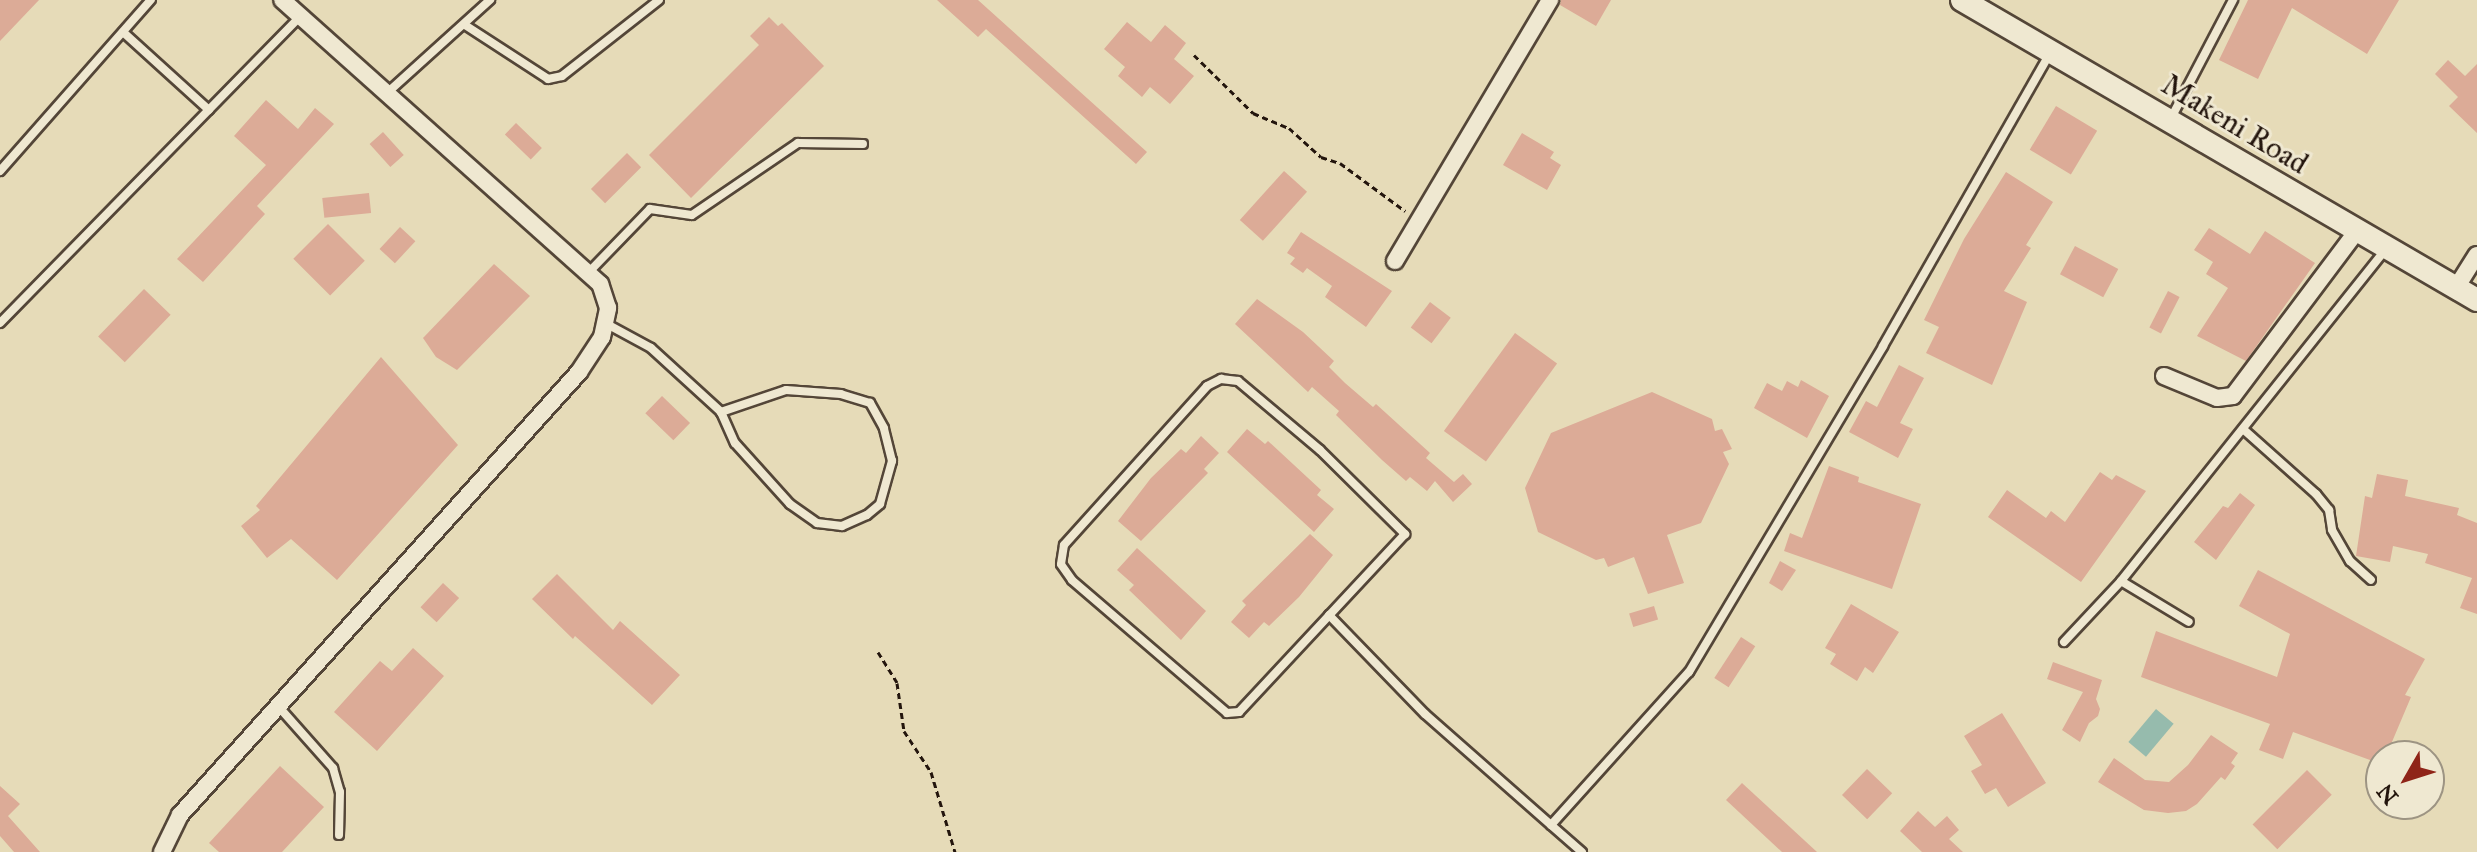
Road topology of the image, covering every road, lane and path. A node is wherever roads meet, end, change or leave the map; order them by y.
1 (151, 0) edge
2 (282, 0) edge
3 (490, 0) edge
4 (659, 0) edge
5 (1550, 0) edge
6 (2233, 0) edge
7 (1972, 3) edge
8 (300, 16) junction
9 (465, 25) junction
10 (123, 32) junction
11 (2052, 50) junction
12 (1194, 55) dead end
13 (387, 93) junction
14 (209, 110) junction
15 (2169, 121) junction
16 (863, 144) dead end
17 (0, 171) edge
18 (1419, 218) junction
19 (2357, 231) junction
20 (2386, 248) junction
21 (2477, 255) edge
22 (1395, 261) dead end
23 (588, 273) junction
24 (2456, 288) junction
25 (2477, 300) edge
26 (0, 323) edge
27 (605, 323) junction
28 (2164, 376) dead end
29 (721, 412) junction
30 (2243, 429) junction
31 (2371, 580) dead end
32 (2121, 581) junction
33 (1329, 615) junction
34 (2189, 622) dead end
35 (2064, 642) dead end
36 (878, 652) dead end
37 (278, 705) junction
38 (1551, 825) junction
39 (339, 835) dead end
40 (162, 852) edge
41 (955, 852) edge
42 (1582, 852) edge

1 - 10 lane
2 - 8 street
3 - 9 lane
4 - 9 lane
5 - 18 street
6 - 15 lane
7 - 11 main road, Makeni Road
8 - 13 street
8 - 14 lane
9 - 13 lane
10 - 14 lane
10 - 17 lane
11 - 15 main road, Makeni Road
11 - 38 lane
12 - 18 path
13 - 23 street
14 - 26 lane
15 - 19 main road, Makeni Road
16 - 23 lane
18 - 22 street
19 - 20 main road, Makeni Road
19 - 28 street
20 - 24 main road, Makeni Road
20 - 30 lane
21 - 24 street
23 - 27 street
24 - 25 main road, Makeni Road
27 - 29 lane
27 - 37 street
29 - 29 lane
30 - 31 lane
30 - 32 lane
32 - 34 lane
32 - 35 lane
33 - 33 lane
33 - 38 lane
36 - 41 path
37 - 39 lane
37 - 40 street
38 - 42 lane

